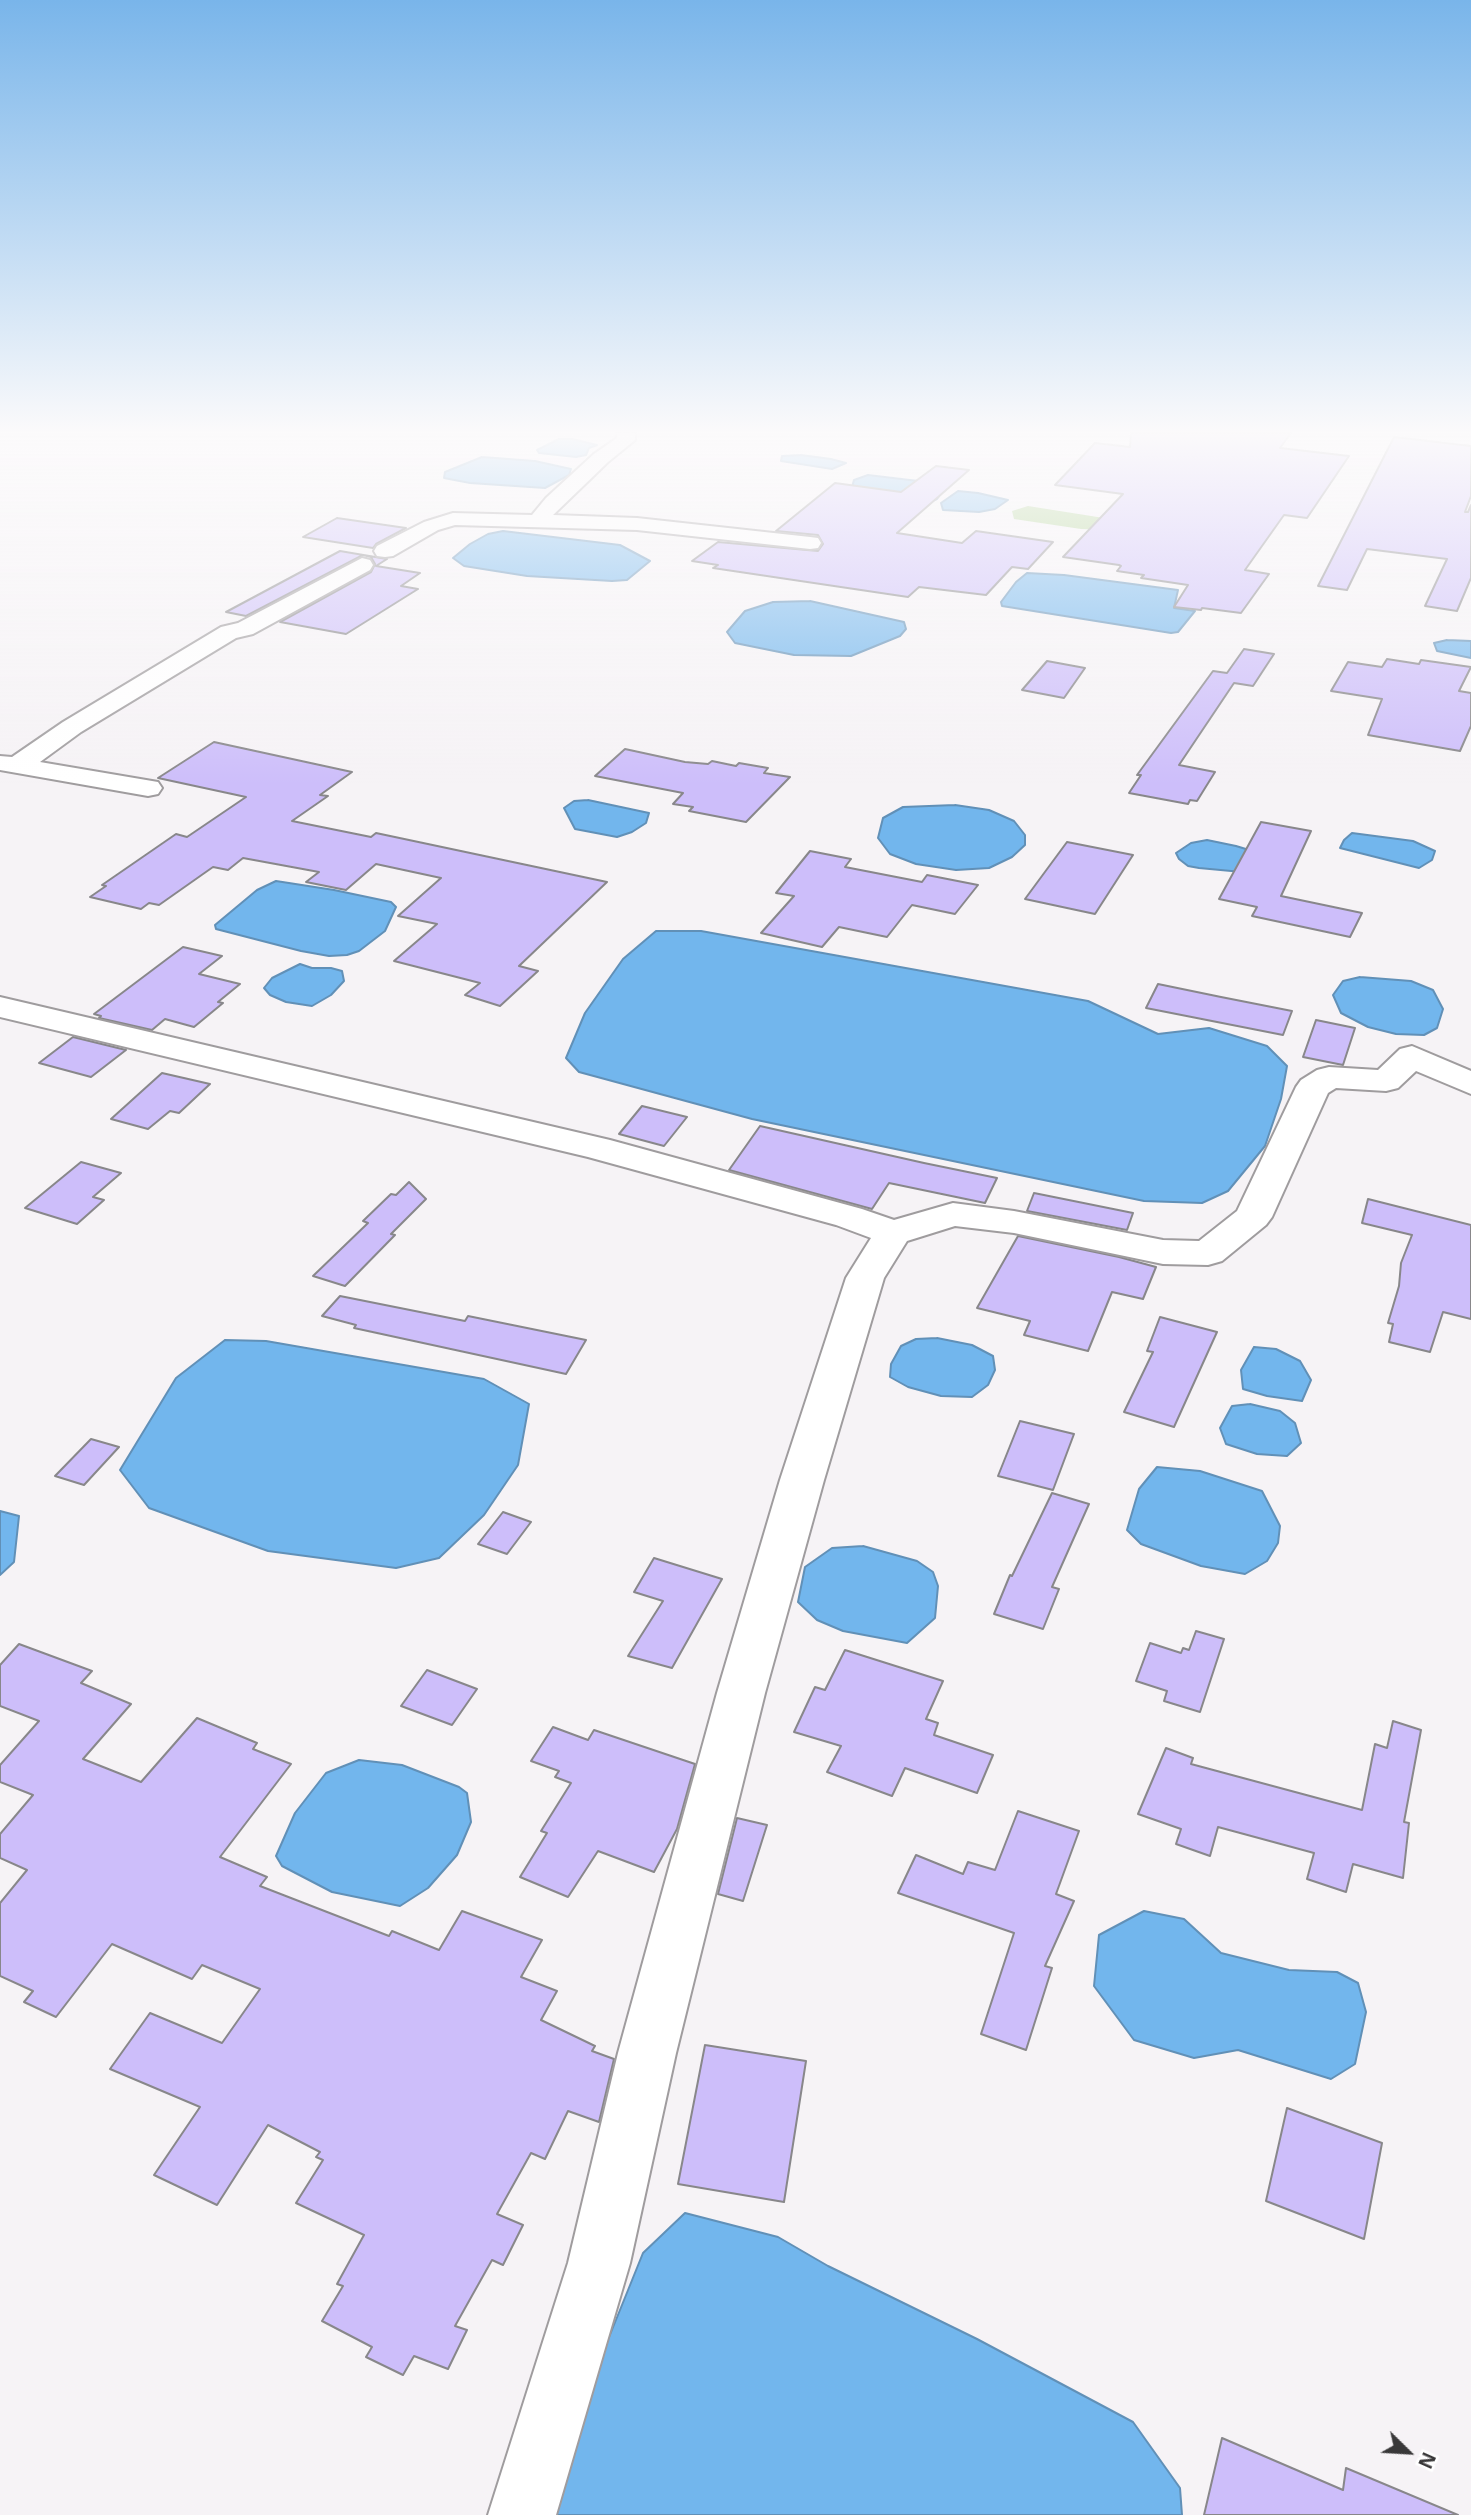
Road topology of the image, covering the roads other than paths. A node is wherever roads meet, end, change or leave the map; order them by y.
1 (362, 565) dead end
2 (9, 764) edge
3 (148, 788) dead end
4 (0, 1007) edge
5 (1471, 1084) edge
6 (894, 1233) junction
7 (522, 2515) edge

1 - 2 street
2 - 3 street
4 - 6 street
5 - 6 street
6 - 7 street

